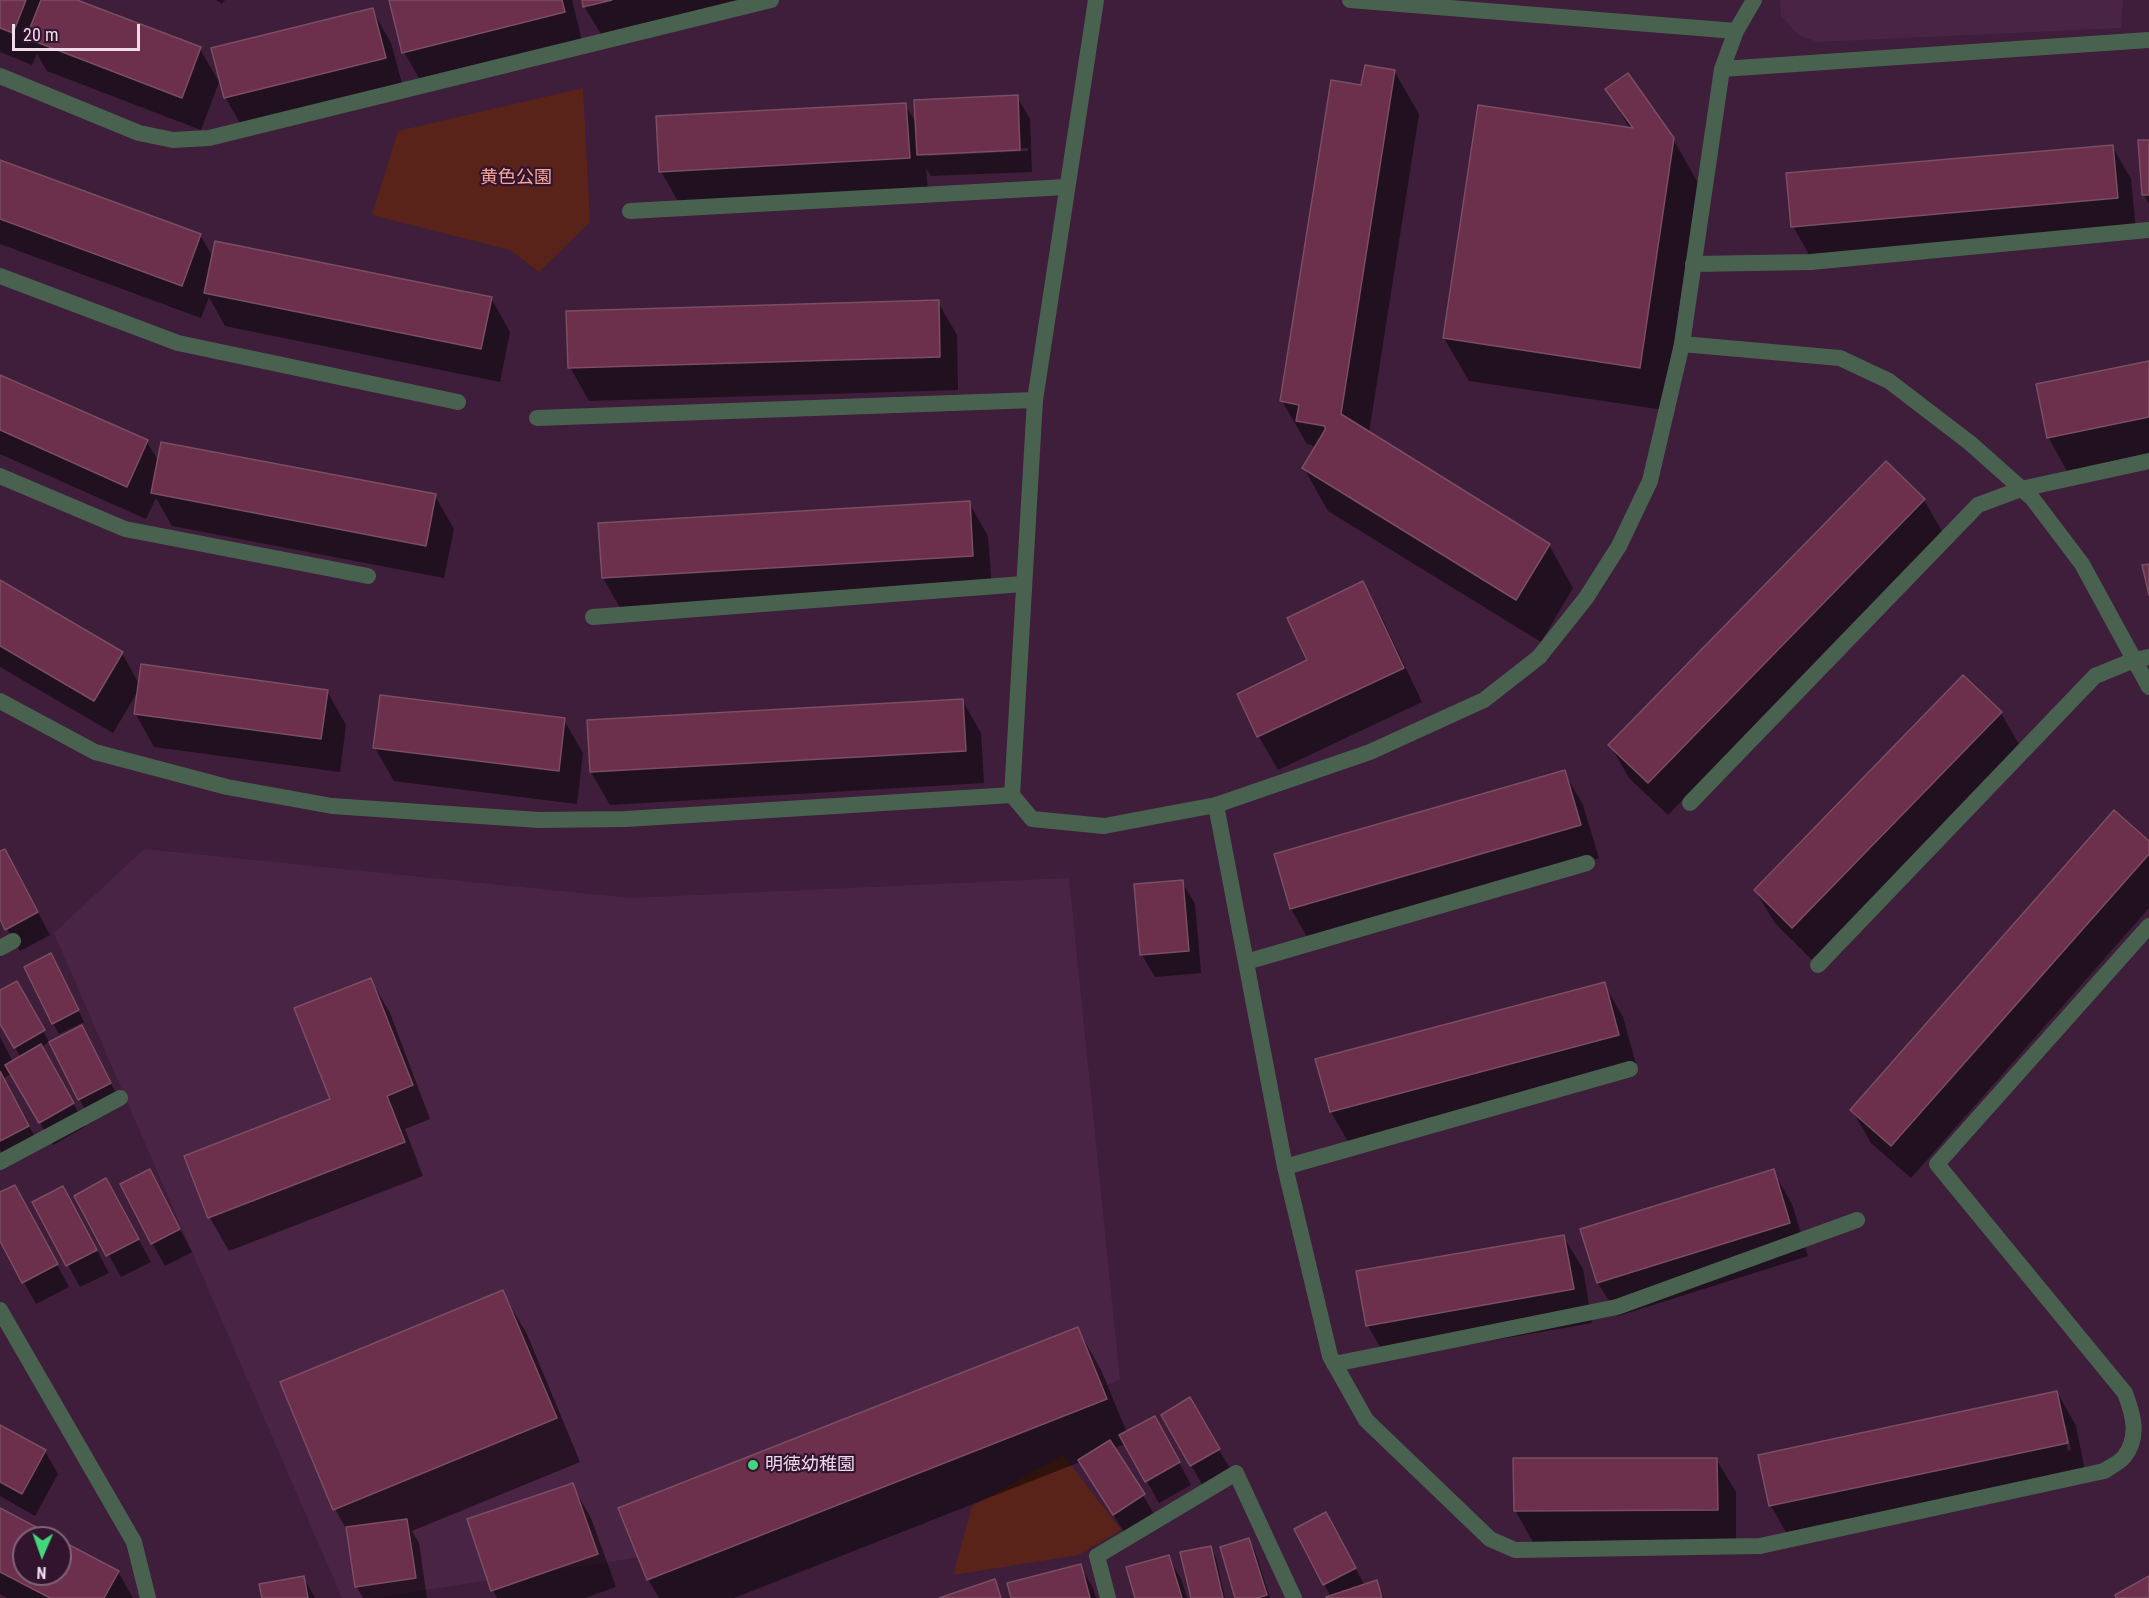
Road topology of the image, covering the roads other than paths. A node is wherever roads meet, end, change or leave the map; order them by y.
1 (771, 0) edge
2 (1095, 0) edge
3 (1350, 0) edge
4 (1754, 0) edge
5 (1736, 31) junction
6 (2149, 40) edge
7 (1722, 69) junction
8 (0, 76) edge
9 (1066, 187) junction
10 (630, 210) dead end
11 (2149, 231) edge
12 (1693, 264) junction
13 (0, 276) edge
14 (1682, 344) junction
15 (1035, 400) junction
16 (458, 402) dead end
17 (537, 418) dead end
18 (2149, 461) edge
19 (0, 476) edge
20 (2021, 489) junction
21 (368, 576) dead end
22 (1023, 584) junction
23 (593, 617) dead end
24 (2142, 658) edge
25 (2149, 687) edge
26 (0, 701) edge
27 (1012, 795) junction
28 (1690, 803) dead end
29 (1216, 805) junction
30 (1587, 863) dead end
31 (2149, 926) edge
32 (1246, 962) junction
33 (1818, 965) dead end
34 (1630, 1069) dead end
35 (120, 1098) dead end
36 (0, 1162) edge
37 (1284, 1167) junction
38 (1857, 1220) dead end
39 (0, 1310) edge
40 (1334, 1364) junction
41 (148, 1598) edge
42 (1108, 1598) edge
43 (1294, 1598) edge

1 - 8 street
2 - 9 street
3 - 5 street
4 - 5 street
5 - 7 street
6 - 7 street
7 - 12 street
9 - 10 street
9 - 15 street
11 - 12 street
12 - 14 street
13 - 16 street
14 - 20 street
14 - 29 street
15 - 17 street
15 - 22 street
18 - 20 street
19 - 21 street
20 - 24 street
20 - 28 street
22 - 23 street
22 - 27 street
24 - 25 street
24 - 33 street
26 - 27 street
27 - 29 street
29 - 32 street
30 - 32 street
31 - 40 street
32 - 37 street
34 - 37 street
35 - 36 street
37 - 40 street
38 - 40 street
39 - 41 street
42 - 43 street

